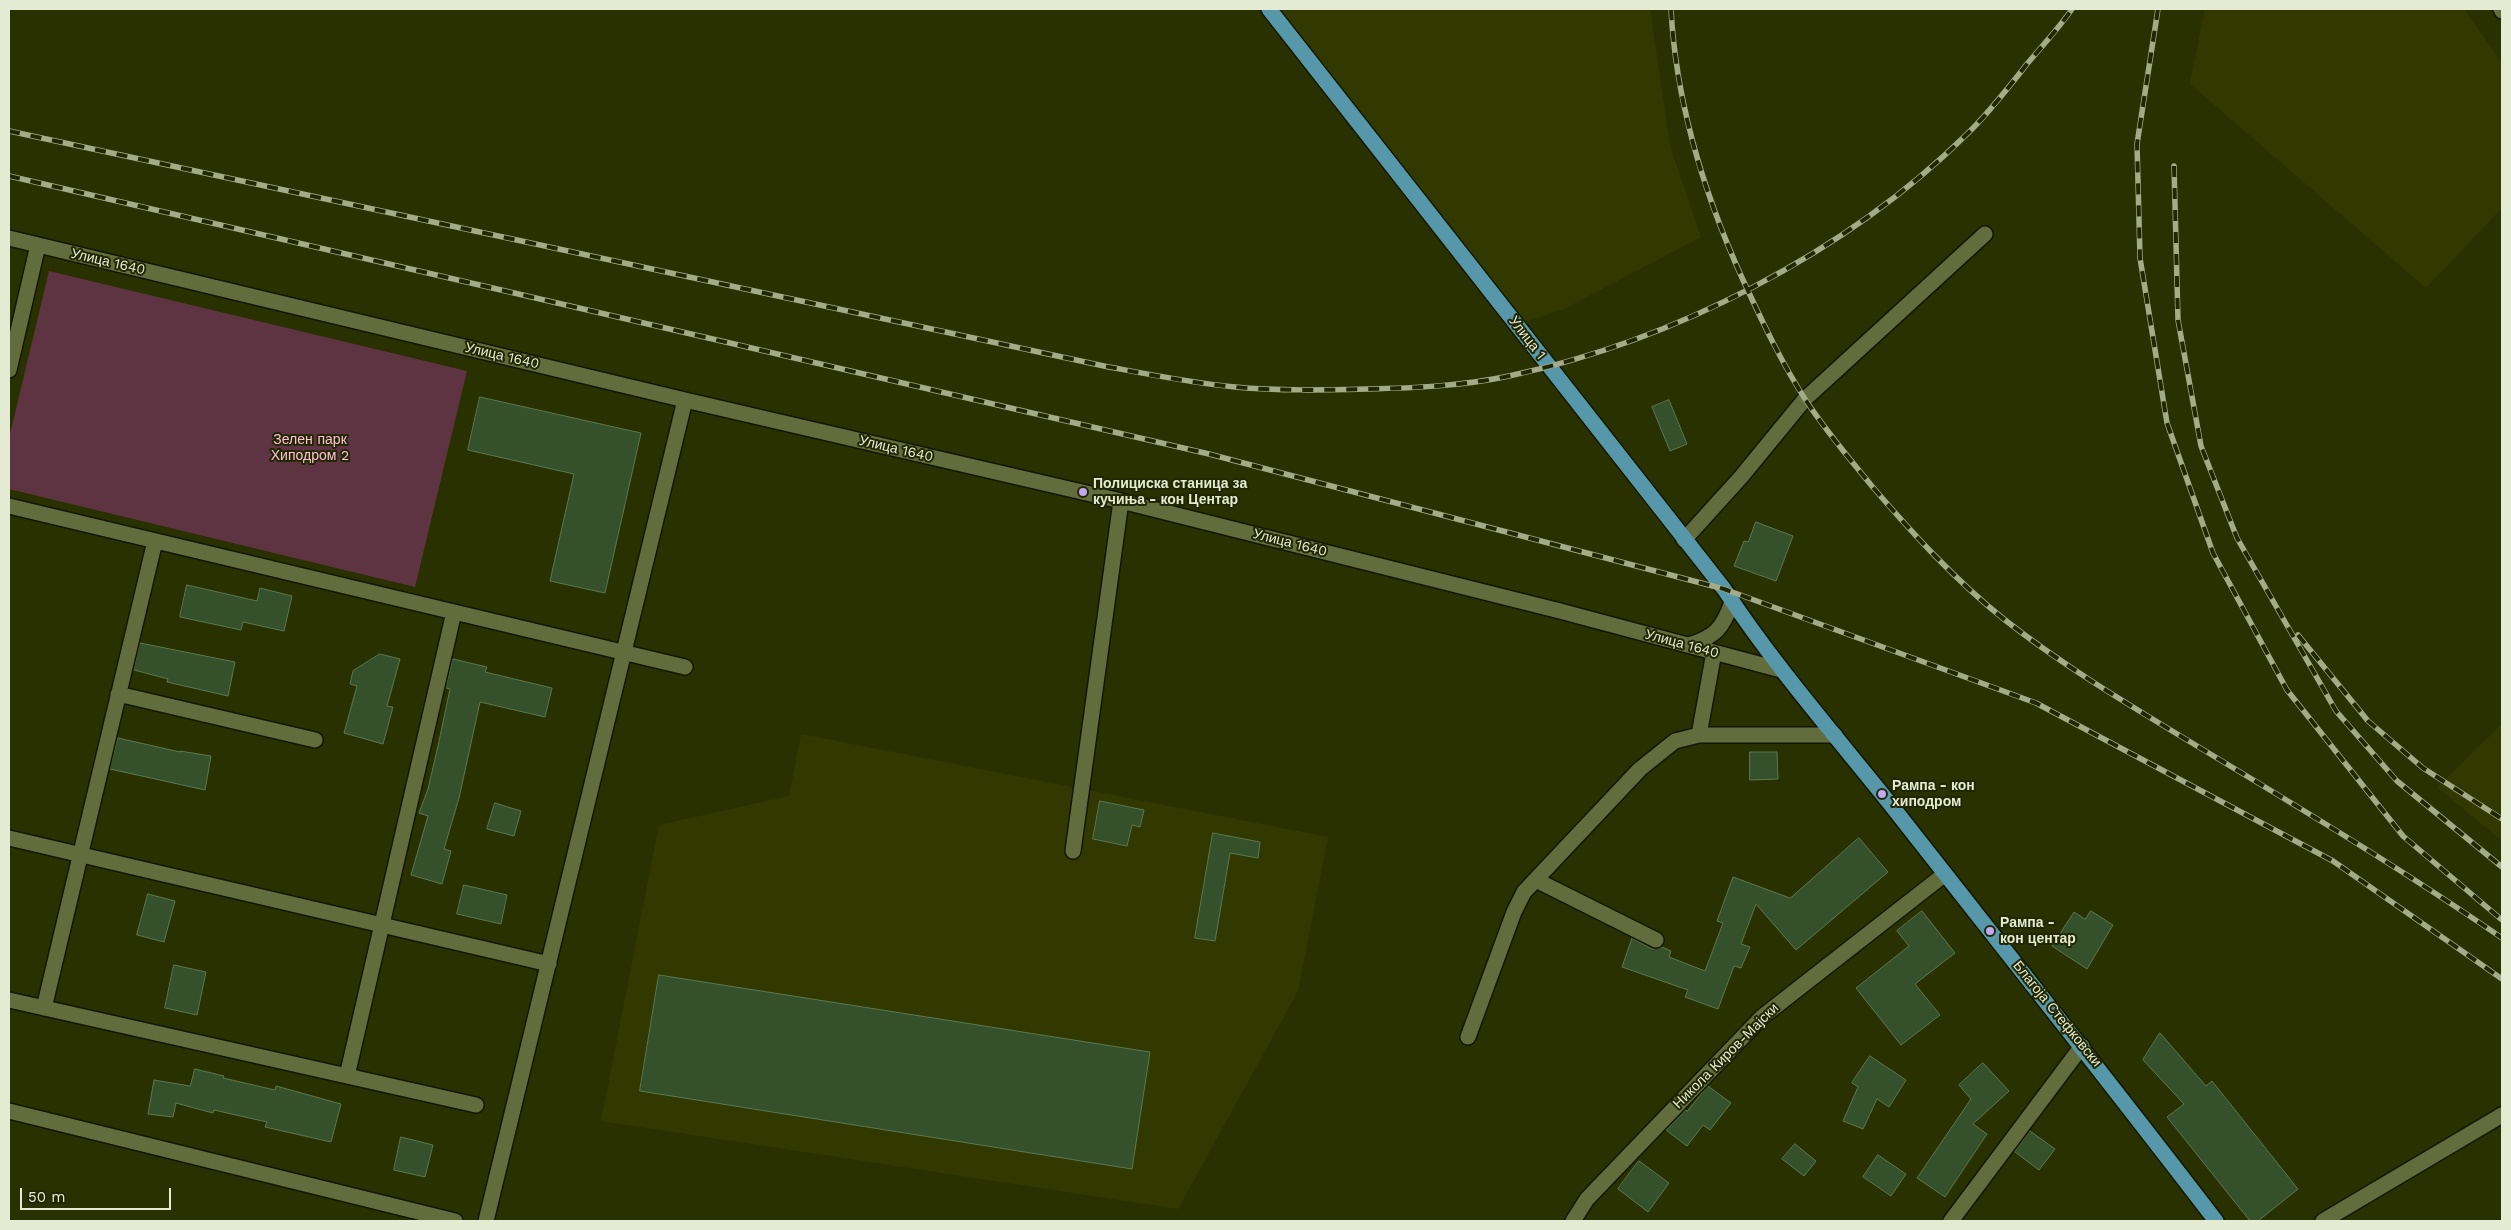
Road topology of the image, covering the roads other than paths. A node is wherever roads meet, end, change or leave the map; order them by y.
1 (1269, 9) edge
2 (1985, 234) dead end
3 (9, 238) edge
4 (38, 245) junction
5 (9, 370) edge
6 (685, 400) junction
7 (1121, 500) junction
8 (9, 506) edge
9 (1684, 540) junction
10 (155, 541) junction
11 (1732, 602) junction
12 (454, 612) junction
13 (1689, 646) junction
14 (624, 652) junction
15 (1714, 652) junction
16 (685, 667) dead end
17 (1781, 670) junction
18 (118, 694) junction
19 (1835, 734) junction
20 (1699, 735) junction
21 (315, 740) dead end
22 (9, 838) edge
23 (1072, 852) dead end
24 (80, 855) junction
25 (1945, 874) junction
26 (1536, 880) junction
27 (382, 925) junction
28 (1656, 940) dead end
29 (548, 964) junction
30 (9, 1000) edge
31 (44, 1008) junction
32 (1468, 1037) dead end
33 (2082, 1046) junction
34 (347, 1076) junction
35 (476, 1105) dead end
36 (9, 1111) edge
37 (2502, 1115) edge
38 (455, 1221) edge
39 (486, 1221) edge
40 (1574, 1221) edge
41 (1951, 1221) edge
42 (2216, 1221) edge
43 (2323, 1221) edge

1 - 9 main road, Улица 1
2 - 9 street
3 - 4 street, Улица 1640
4 - 5 street
4 - 6 street, Улица 1640
6 - 7 street, Улица 1640
6 - 14 street
7 - 13 street, Улица 1640
7 - 23 street
8 - 10 street
9 - 11 main road, Улица 1
10 - 12 street
10 - 18 street
11 - 13 street
11 - 17 main road, Улица 1
12 - 14 street
12 - 27 street
13 - 15 street, Улица 1640
14 - 16 street
14 - 29 street
15 - 17 street, Улица 1640
15 - 20 street
17 - 19 main road, Благоја Стефковски
18 - 21 street
18 - 24 street
19 - 20 street
19 - 25 main road, Благоја Стефковски
20 - 26 street
22 - 24 street
24 - 27 street
24 - 31 street
25 - 33 main road, Благоја Стефковски
25 - 40 street, Никола Киров-Мајски
26 - 28 street
26 - 32 street
27 - 29 street
27 - 34 street
29 - 39 street
30 - 31 street
31 - 34 street
33 - 41 street
33 - 42 main road, Благоја Стефковски
34 - 35 street
36 - 38 street
37 - 43 street

